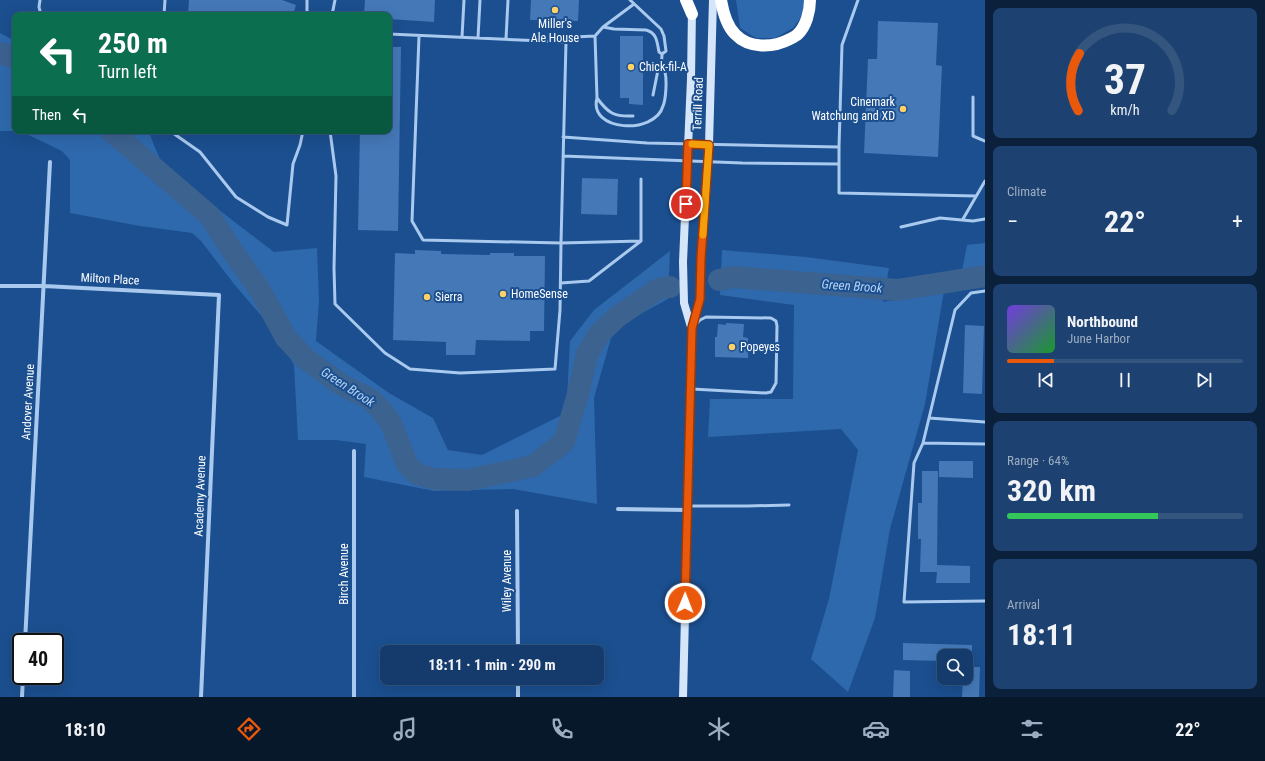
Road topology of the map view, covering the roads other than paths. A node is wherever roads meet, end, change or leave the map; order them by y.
1 (40, 0) edge
2 (165, 0) edge
3 (307, 0) edge
4 (335, 0) edge
5 (464, 0) edge
6 (480, 0) edge
7 (508, 0) edge
8 (630, 0) edge
9 (686, 0) edge
10 (692, 0) edge
11 (713, 0) edge
12 (721, 0) edge
13 (810, 0) edge
14 (858, 0) edge
15 (634, 4) junction
16 (40, 12) edge
17 (164, 12) edge
18 (307, 12) edge
19 (333, 12) edge
20 (692, 14) junction
21 (604, 27) junction
22 (392, 34) edge
23 (418, 36) junction
24 (595, 36) junction
25 (462, 37) junction
26 (478, 38) junction
27 (506, 39) junction
28 (566, 42) junction
29 (662, 54) junction
30 (662, 65) junction
31 (652, 95) dead end
32 (973, 97) dead end
33 (597, 98) junction
34 (633, 116) dead end
35 (174, 134) edge
36 (302, 134) edge
37 (330, 134) edge
38 (563, 137) junction
39 (985, 141) edge
40 (688, 144) junction
41 (709, 145) junction
42 (839, 148) junction
43 (563, 156) junction
44 (688, 160) junction
45 (50, 162) dead end
46 (708, 162) junction
47 (839, 164) junction
48 (641, 179) dead end
49 (985, 180) edge
50 (976, 196) junction
51 (963, 219) junction
52 (985, 219) edge
53 (901, 227) dead end
54 (641, 240) junction
55 (561, 243) junction
56 (561, 283) junction
57 (0, 286) edge
58 (44, 286) junction
59 (985, 291) edge
60 (219, 295) joint
61 (692, 328) junction
62 (690, 389) junction
63 (929, 418) junction
64 (985, 422) edge
65 (923, 443) junction
66 (985, 444) edge
67 (354, 451) dead end
68 (789, 505) dead end
69 (687, 508) junction
70 (618, 509) dead end
71 (517, 511) dead end
72 (985, 601) edge
73 (25, 633) edge
74 (518, 645) edge
75 (23, 685) edge
76 (518, 685) edge
77 (22, 697) edge
78 (201, 697) edge
79 (354, 697) edge
80 (518, 697) edge
81 (683, 697) edge

1 - 16 lane
2 - 17 lane
3 - 18 lane
4 - 19 lane
5 - 25 lane
6 - 26 lane
7 - 27 lane
8 - 15 lane
9 - 20 highway
10 - 20 street, Terrill Road
11 - 41 street, Terrill Road
12 - 13 highway
14 - 42 lane
15 - 21 lane
15 - 29 lane
20 - 40 street, Terrill Road
21 - 24 lane
21 - 29 lane
22 - 23 lane
23 - 25 lane
23 - 55 lane
24 - 28 lane
24 - 33 lane
25 - 26 lane
26 - 27 lane
27 - 28 lane
28 - 38 lane
29 - 30 lane
30 - 31 lane
30 - 33 lane
32 - 39 lane
33 - 34 lane
35 - 36 lane
37 - 56 lane
38 - 40 lane
38 - 43 lane
40 - 41 lane
40 - 44 street, Terrill Road
41 - 42 lane
41 - 46 street, Terrill Road
42 - 47 lane
43 - 44 lane
43 - 55 lane
44 - 46 lane
44 - 61 street, Terrill Road
45 - 58 street, Andover Avenue
46 - 47 lane
46 - 61 street, Terrill Road
47 - 50 lane
48 - 54 lane
49 - 50 lane
50 - 51 lane
51 - 52 lane
51 - 53 lane
54 - 55 lane
54 - 56 lane
55 - 56 lane
57 - 58 street, Milton Place
58 - 60 street, Milton Place
58 - 73 street, Andover Avenue
59 - 63 lane
60 - 78 street, Academy Avenue
61 - 62 street, Terrill Road
61 - 62 lane
62 - 69 street, Terrill Road
63 - 64 lane
63 - 65 lane
65 - 66 lane
65 - 72 lane
67 - 79 street, Birch Avenue
68 - 69 lane
69 - 70 street
69 - 81 street, Terrill Road
71 - 74 street, Wiley Avenue
75 - 77 street
76 - 80 street

